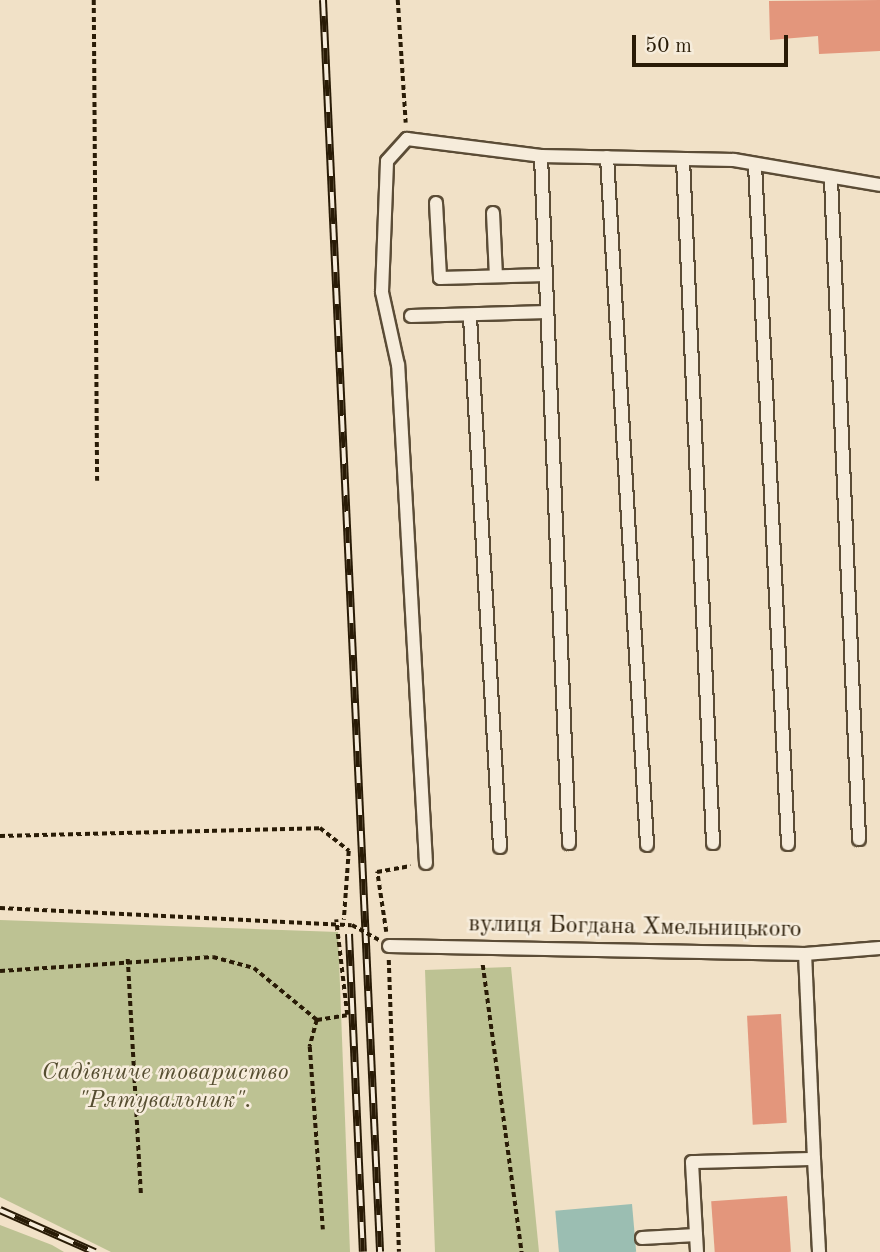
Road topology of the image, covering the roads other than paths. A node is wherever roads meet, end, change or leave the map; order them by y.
1 (541, 156) junction
2 (607, 157) junction
3 (683, 159) junction
4 (755, 164) junction
5 (831, 179) junction
6 (880, 185) edge
7 (436, 204) dead end
8 (493, 213) dead end
9 (546, 275) junction
10 (496, 276) junction
11 (547, 312) junction
12 (411, 316) dead end
13 (470, 317) junction
14 (859, 839) dead end
15 (569, 843) dead end
16 (713, 843) dead end
17 (788, 844) dead end
18 (648, 845) dead end
19 (500, 847) dead end
20 (426, 863) road end
21 (384, 943) road end
22 (880, 948) edge
23 (805, 954) junction
24 (814, 1159) junction
25 (696, 1235) junction
26 (642, 1238) dead end
27 (697, 1252) edge
28 (819, 1252) edge

1 - 2 lane
1 - 9 lane
1 - 20 lane
2 - 3 lane
2 - 18 lane
3 - 4 lane
3 - 16 lane
4 - 5 lane
4 - 17 lane
5 - 6 lane
5 - 14 lane
7 - 10 lane
8 - 10 lane
9 - 10 lane
9 - 11 lane
11 - 13 lane
11 - 15 lane
12 - 13 lane
13 - 19 lane
21 - 23 lane, вулиця Богдана Хмельницького
22 - 23 lane, вулиця Богдана Хмельницького
23 - 24 lane
24 - 25 lane
24 - 28 lane
25 - 26 lane
25 - 27 lane

